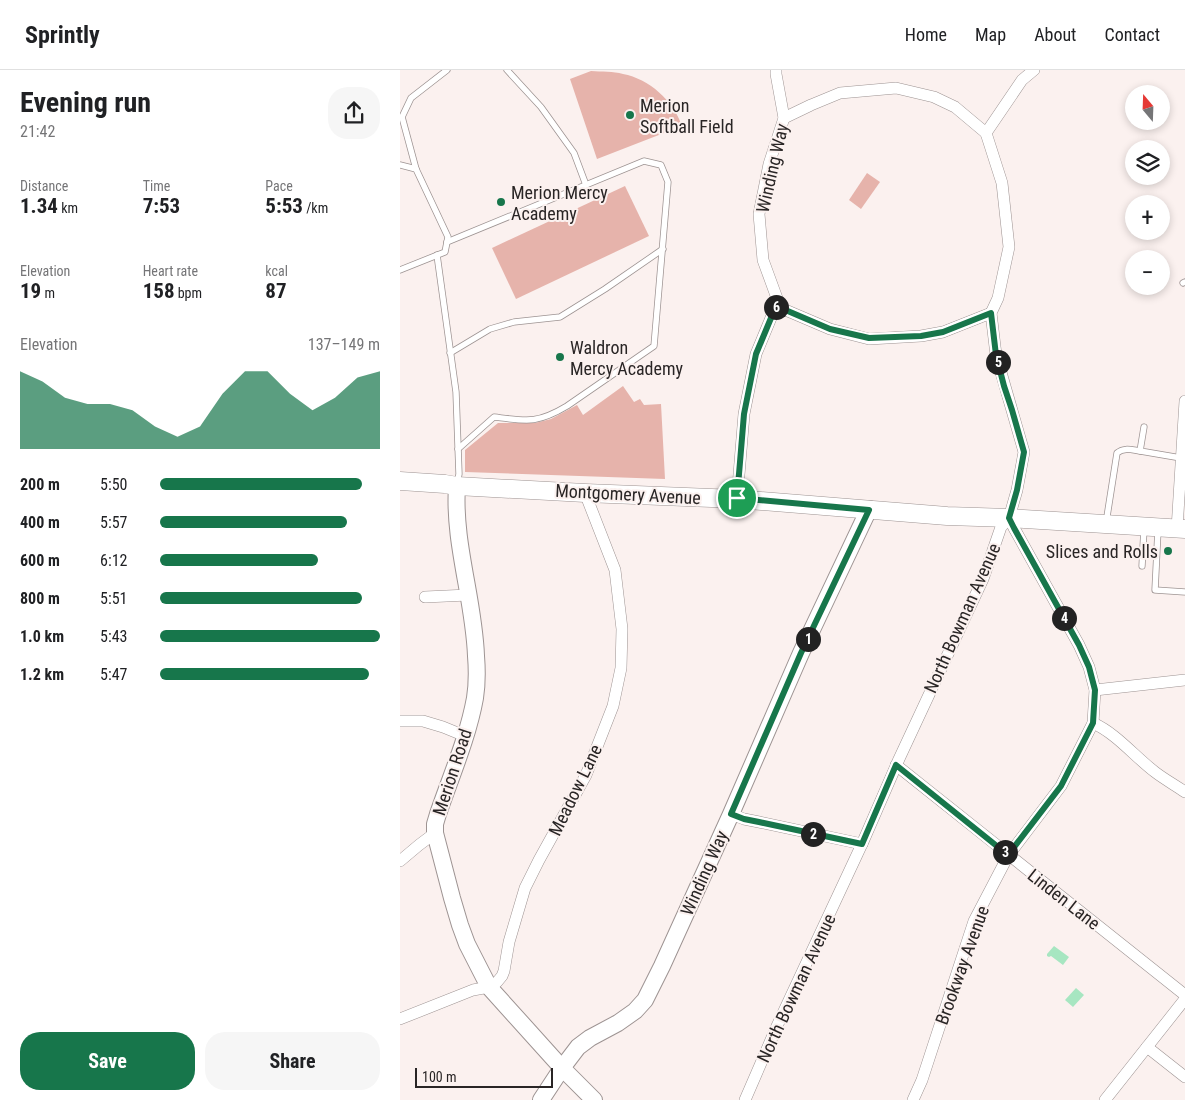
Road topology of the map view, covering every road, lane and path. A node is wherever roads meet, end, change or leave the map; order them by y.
1 (447, 70) edge
2 (507, 70) edge
3 (776, 70) edge
4 (1034, 70) edge
5 (784, 118) junction
6 (986, 133) junction
7 (400, 165) edge
8 (416, 168) junction
9 (586, 185) junction
10 (447, 242) junction
11 (662, 249) junction
12 (437, 255) junction
13 (400, 270) edge
14 (776, 306) junction
15 (991, 313) junction
16 (450, 354) junction
17 (1185, 401) edge
18 (1144, 427) dead end
19 (458, 449) junction
20 (1140, 451) junction
21 (1181, 458) junction
22 (400, 481) edge
23 (457, 486) junction
24 (585, 492) junction
25 (737, 498) junction
26 (869, 510) junction
27 (1009, 518) junction
28 (1181, 522) edge
29 (1106, 525) junction
30 (1151, 528) junction
31 (1142, 566) dead end
32 (1185, 592) edge
33 (468, 595) junction
34 (425, 597) dead end
35 (1185, 680) edge
36 (1095, 690) junction
37 (400, 721) edge
38 (1093, 723) junction
39 (465, 736) junction
40 (896, 765) junction
41 (1185, 792) edge
42 (731, 814) junction
43 (435, 833) junction
44 (862, 844) junction
45 (1008, 855) junction
46 (400, 861) edge
47 (489, 987) junction
48 (1185, 994) edge
49 (1185, 999) edge
50 (400, 1019) edge
51 (1147, 1047) junction
52 (562, 1068) junction
53 (1185, 1077) edge
54 (541, 1100) edge
55 (594, 1100) edge
56 (745, 1100) edge
57 (913, 1100) edge
58 (1105, 1100) edge

1 - 8 lane
2 - 9 lane
3 - 5 street, Winding Way
4 - 6 street
5 - 6 street
5 - 14 street, Winding Way
6 - 15 street, North Bowman Avenue
7 - 8 lane
8 - 10 lane
9 - 10 lane
9 - 11 lane
10 - 12 lane
11 - 16 lane
11 - 19 lane
12 - 13 lane
12 - 16 lane
14 - 15 street
14 - 25 street
15 - 27 street, North Bowman Avenue
16 - 19 lane
17 - 21 street
18 - 20 lane
19 - 23 lane
20 - 21 lane
20 - 29 lane
21 - 28 street
22 - 23 main road, Montgomery Avenue
23 - 24 main road, Montgomery Avenue
23 - 33 street, Merion Road
24 - 25 main road, Montgomery Avenue
24 - 47 street, Meadow Lane
25 - 26 main road, Montgomery Avenue
26 - 27 main road, Montgomery Avenue
26 - 42 street, Winding Way
27 - 29 main road, Montgomery Avenue
27 - 36 street, Brookway Avenue
27 - 40 street, North Bowman Avenue
28 - 30 main road, Montgomery Avenue
29 - 30 main road, Montgomery Avenue
30 - 31 lane
30 - 32 lane
33 - 34 street
33 - 39 street, Merion Road
35 - 36 street
36 - 38 street, Brookway Avenue
37 - 39 street
38 - 41 street
38 - 45 street, Brookway Avenue
39 - 43 street, Merion Road
40 - 44 street, North Bowman Avenue
40 - 45 street, Linden Lane
42 - 44 street
42 - 52 street, Winding Way
43 - 46 street
43 - 47 street, Merion Road
44 - 56 street, North Bowman Avenue
45 - 48 street, Linden Lane
45 - 57 street, Brookway Avenue
47 - 50 street
47 - 52 street, Merion Road
49 - 51 street
51 - 53 street
51 - 58 street
52 - 54 street
52 - 55 street, Merion Road

